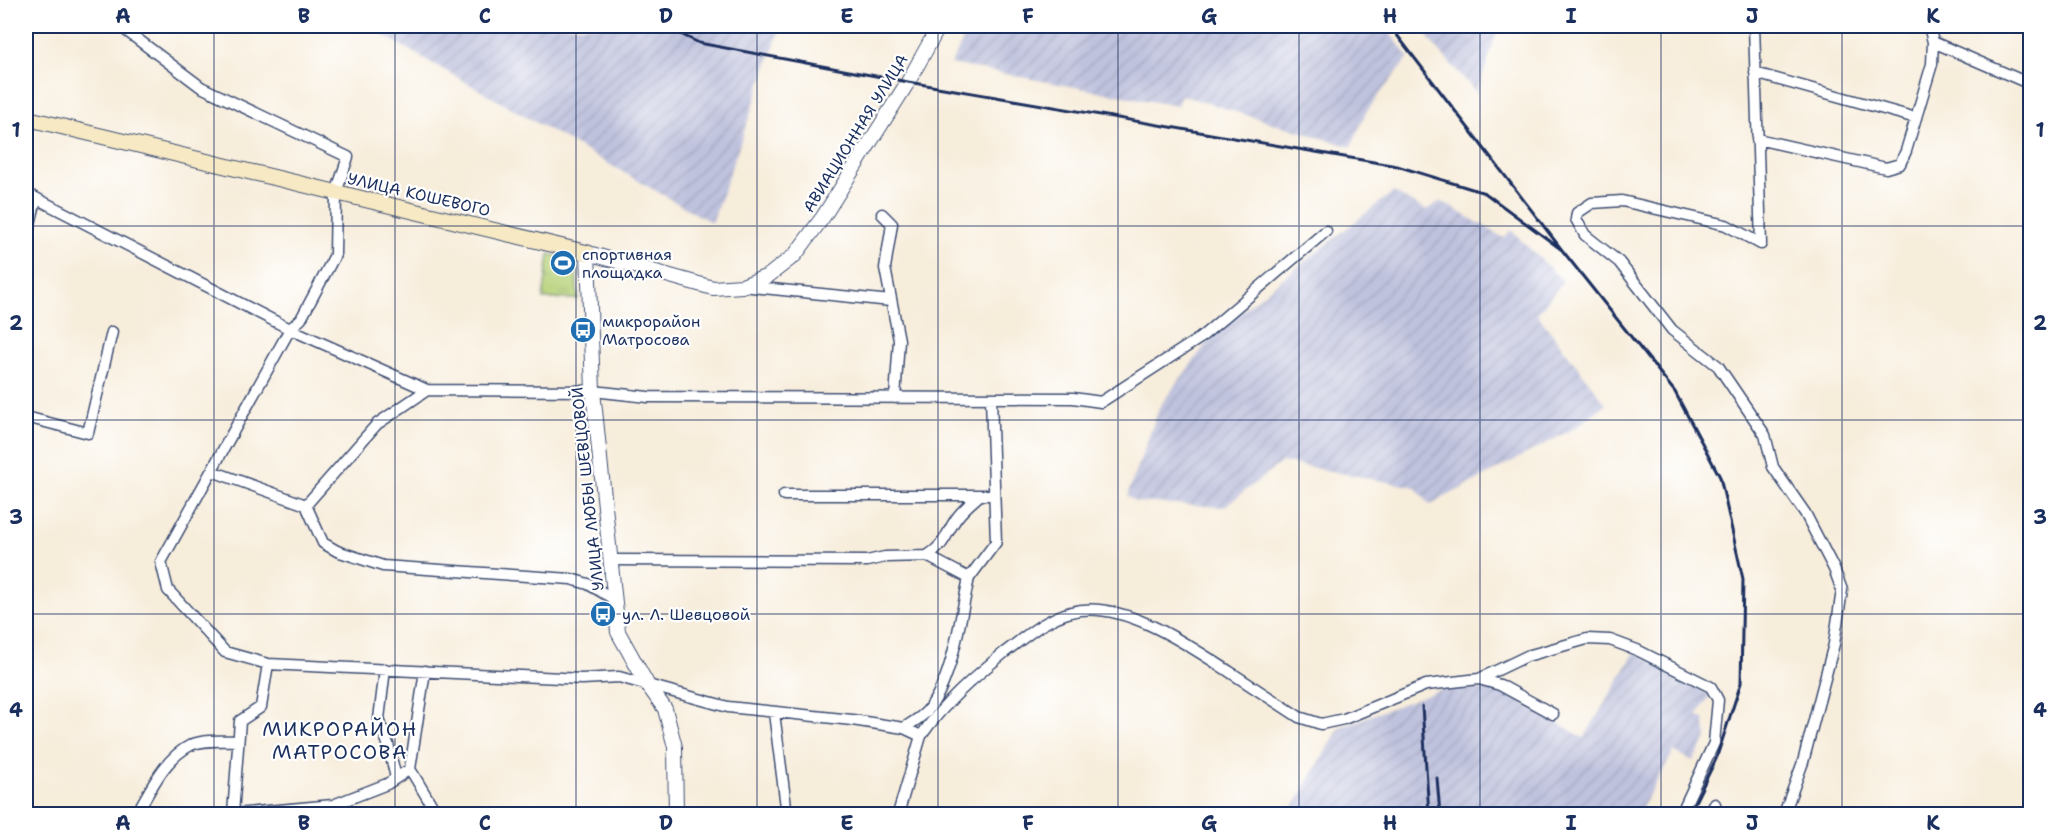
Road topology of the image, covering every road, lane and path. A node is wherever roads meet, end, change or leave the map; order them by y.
1 (120, 26) edge
2 (939, 26) edge
3 (1754, 26) edge
4 (1929, 26) edge
5 (1933, 42) junction
6 (1755, 73) junction
7 (2031, 84) edge
8 (26, 118) edge
9 (1916, 118) junction
10 (1757, 139) junction
11 (26, 193) edge
12 (336, 193) junction
13 (36, 200) junction
14 (882, 214) dead end
15 (1326, 231) dead end
16 (26, 240) edge
17 (588, 253) junction
18 (795, 255) joint
19 (742, 286) junction
20 (891, 301) junction
21 (290, 329) junction
22 (112, 332) dead end
23 (428, 390) junction
24 (593, 391) junction
25 (895, 398) junction
26 (991, 398) junction
27 (26, 417) edge
28 (212, 471) junction
29 (784, 495) dead end
30 (980, 495) junction
31 (994, 495) junction
32 (306, 505) junction
33 (927, 556) junction
34 (611, 560) junction
35 (969, 578) junction
36 (614, 599) junction
37 (268, 664) junction
38 (385, 669) junction
39 (426, 671) junction
40 (1479, 679) junction
41 (647, 684) junction
42 (774, 713) junction
43 (1554, 714) dead end
44 (904, 729) junction
45 (921, 736) junction
46 (238, 741) junction
47 (410, 769) junction
48 (396, 778) junction
49 (1715, 804) dead end
50 (138, 813) edge
51 (162, 814) edge
52 (234, 814) edge
53 (437, 814) edge
54 (676, 814) edge
55 (787, 814) edge
56 (898, 814) edge
57 (1681, 814) edge
58 (1709, 814) edge
59 (1784, 814) edge

1 - 12 street
2 - 18 street, АВИАЦИОННАЯ УЛИЦА
3 - 6 street
4 - 5 street
5 - 7 street
5 - 9 street
6 - 9 street
6 - 10 street
8 - 12 main road, УЛИЦА КОШЕВОГО
9 - 10 street
10 - 59 street
11 - 13 street
12 - 17 main road, УЛИЦА КОШЕВОГО
12 - 21 street
13 - 16 street
13 - 21 street
14 - 20 street
15 - 26 street
17 - 19 street, УЛИЦА КОШЕВОГО
17 - 24 street, УЛИЦА ЛЮБЫ ШЕВЦОВОЙ
18 - 19 street, УЛИЦА КОШЕВОГО
19 - 20 street
20 - 25 street
21 - 23 street
21 - 28 street
22 - 27 street
23 - 24 street
23 - 32 street
24 - 25 street
24 - 34 street, УЛИЦА ЛЮБЫ ШЕВЦОВОЙ
25 - 26 street
26 - 31 street
28 - 32 street
28 - 37 street
29 - 30 street
30 - 31 street
30 - 33 street
31 - 35 street
32 - 36 street
33 - 34 street
33 - 35 street
34 - 36 street, УЛИЦА ЛЮБЫ ШЕВЦОВОЙ
35 - 44 street
36 - 41 street, УЛИЦА ЛЮБЫ ШЕВЦОВОЙ
37 - 38 street
37 - 46 street
38 - 39 street
38 - 48 street
39 - 41 street
39 - 47 street
40 - 43 street
40 - 45 street
40 - 57 street
41 - 42 street
41 - 54 street, УЛИЦА ЛЮБЫ ШЕВЦОВОЙ
42 - 44 street
42 - 55 street
44 - 45 street
45 - 56 street
46 - 50 street
46 - 52 street
47 - 48 street
47 - 53 street
48 - 52 street
49 - 58 street
50 - 51 street

